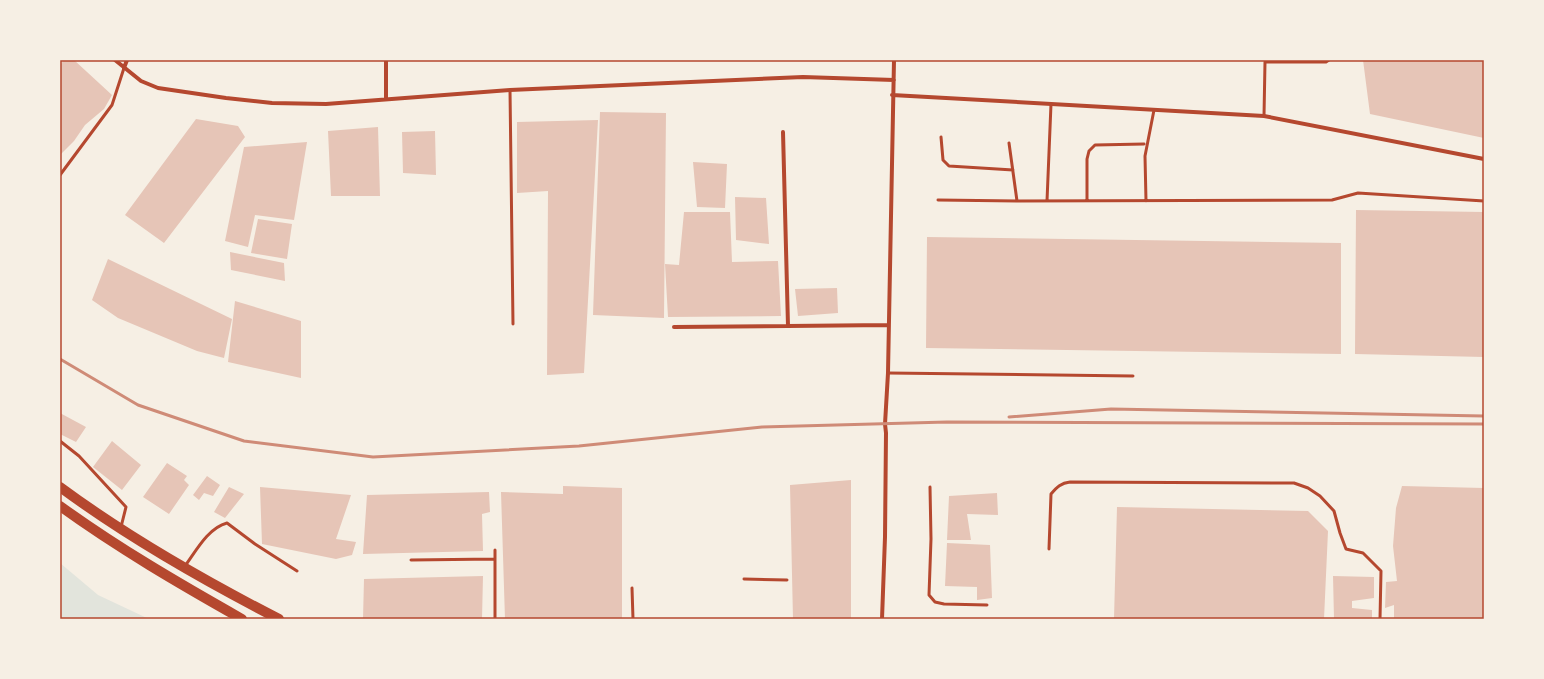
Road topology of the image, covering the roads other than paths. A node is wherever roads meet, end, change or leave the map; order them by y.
1 (115, 60) edge
2 (127, 60) edge
3 (386, 60) edge
4 (894, 60) edge
5 (1329, 60) edge
6 (1265, 61) edge
7 (124, 68) junction
8 (894, 80) junction
9 (510, 90) junction
10 (892, 96) junction
11 (386, 99) junction
12 (1051, 104) junction
13 (1154, 110) junction
14 (1264, 116) junction
15 (783, 132) dead end
16 (941, 137) dead end
17 (1009, 144) dead end
18 (1144, 144) dead end
19 (1484, 159) edge
20 (1012, 170) junction
21 (60, 175) edge
22 (938, 200) dead end
23 (1017, 201) junction
24 (1047, 201) junction
25 (1087, 201) junction
26 (1146, 201) junction
27 (1484, 201) edge
28 (513, 324) dead end
29 (889, 325) junction
30 (788, 326) junction
31 (674, 327) dead end
32 (888, 374) junction
33 (1133, 376) dead end
34 (60, 441) edge
35 (60, 487) edge
36 (930, 487) dead end
37 (60, 506) edge
38 (120, 528) junction
39 (1049, 549) dead end
40 (495, 550) dead end
41 (495, 559) junction
42 (411, 560) dead end
43 (184, 568) junction
44 (296, 571) dead end
45 (744, 579) dead end
46 (787, 580) dead end
47 (632, 588) dead end
48 (987, 605) dead end
49 (242, 619) edge
50 (279, 619) edge
51 (495, 619) edge
52 (632, 619) edge
53 (882, 619) edge
54 (1380, 619) edge

1 - 7 street
2 - 7 street
3 - 11 street
4 - 8 street
5 - 6 lane
6 - 14 lane
7 - 11 street
7 - 21 lane
8 - 9 street
8 - 10 street
9 - 11 street
9 - 28 lane
10 - 12 street
10 - 29 street
12 - 13 street
12 - 24 lane
13 - 14 street
13 - 26 lane
14 - 19 street
15 - 30 street
16 - 20 lane
17 - 20 lane
18 - 25 lane
20 - 23 lane
22 - 23 lane
23 - 24 lane
24 - 25 lane
25 - 26 lane
26 - 27 lane
29 - 30 street
29 - 32 street
30 - 31 street
32 - 33 lane
32 - 53 street
34 - 38 lane
35 - 38 main road
36 - 48 lane
37 - 49 main road
38 - 43 main road
39 - 54 lane
40 - 41 lane
41 - 42 lane
41 - 51 lane
43 - 44 lane
43 - 50 main road
45 - 46 lane
47 - 52 lane

